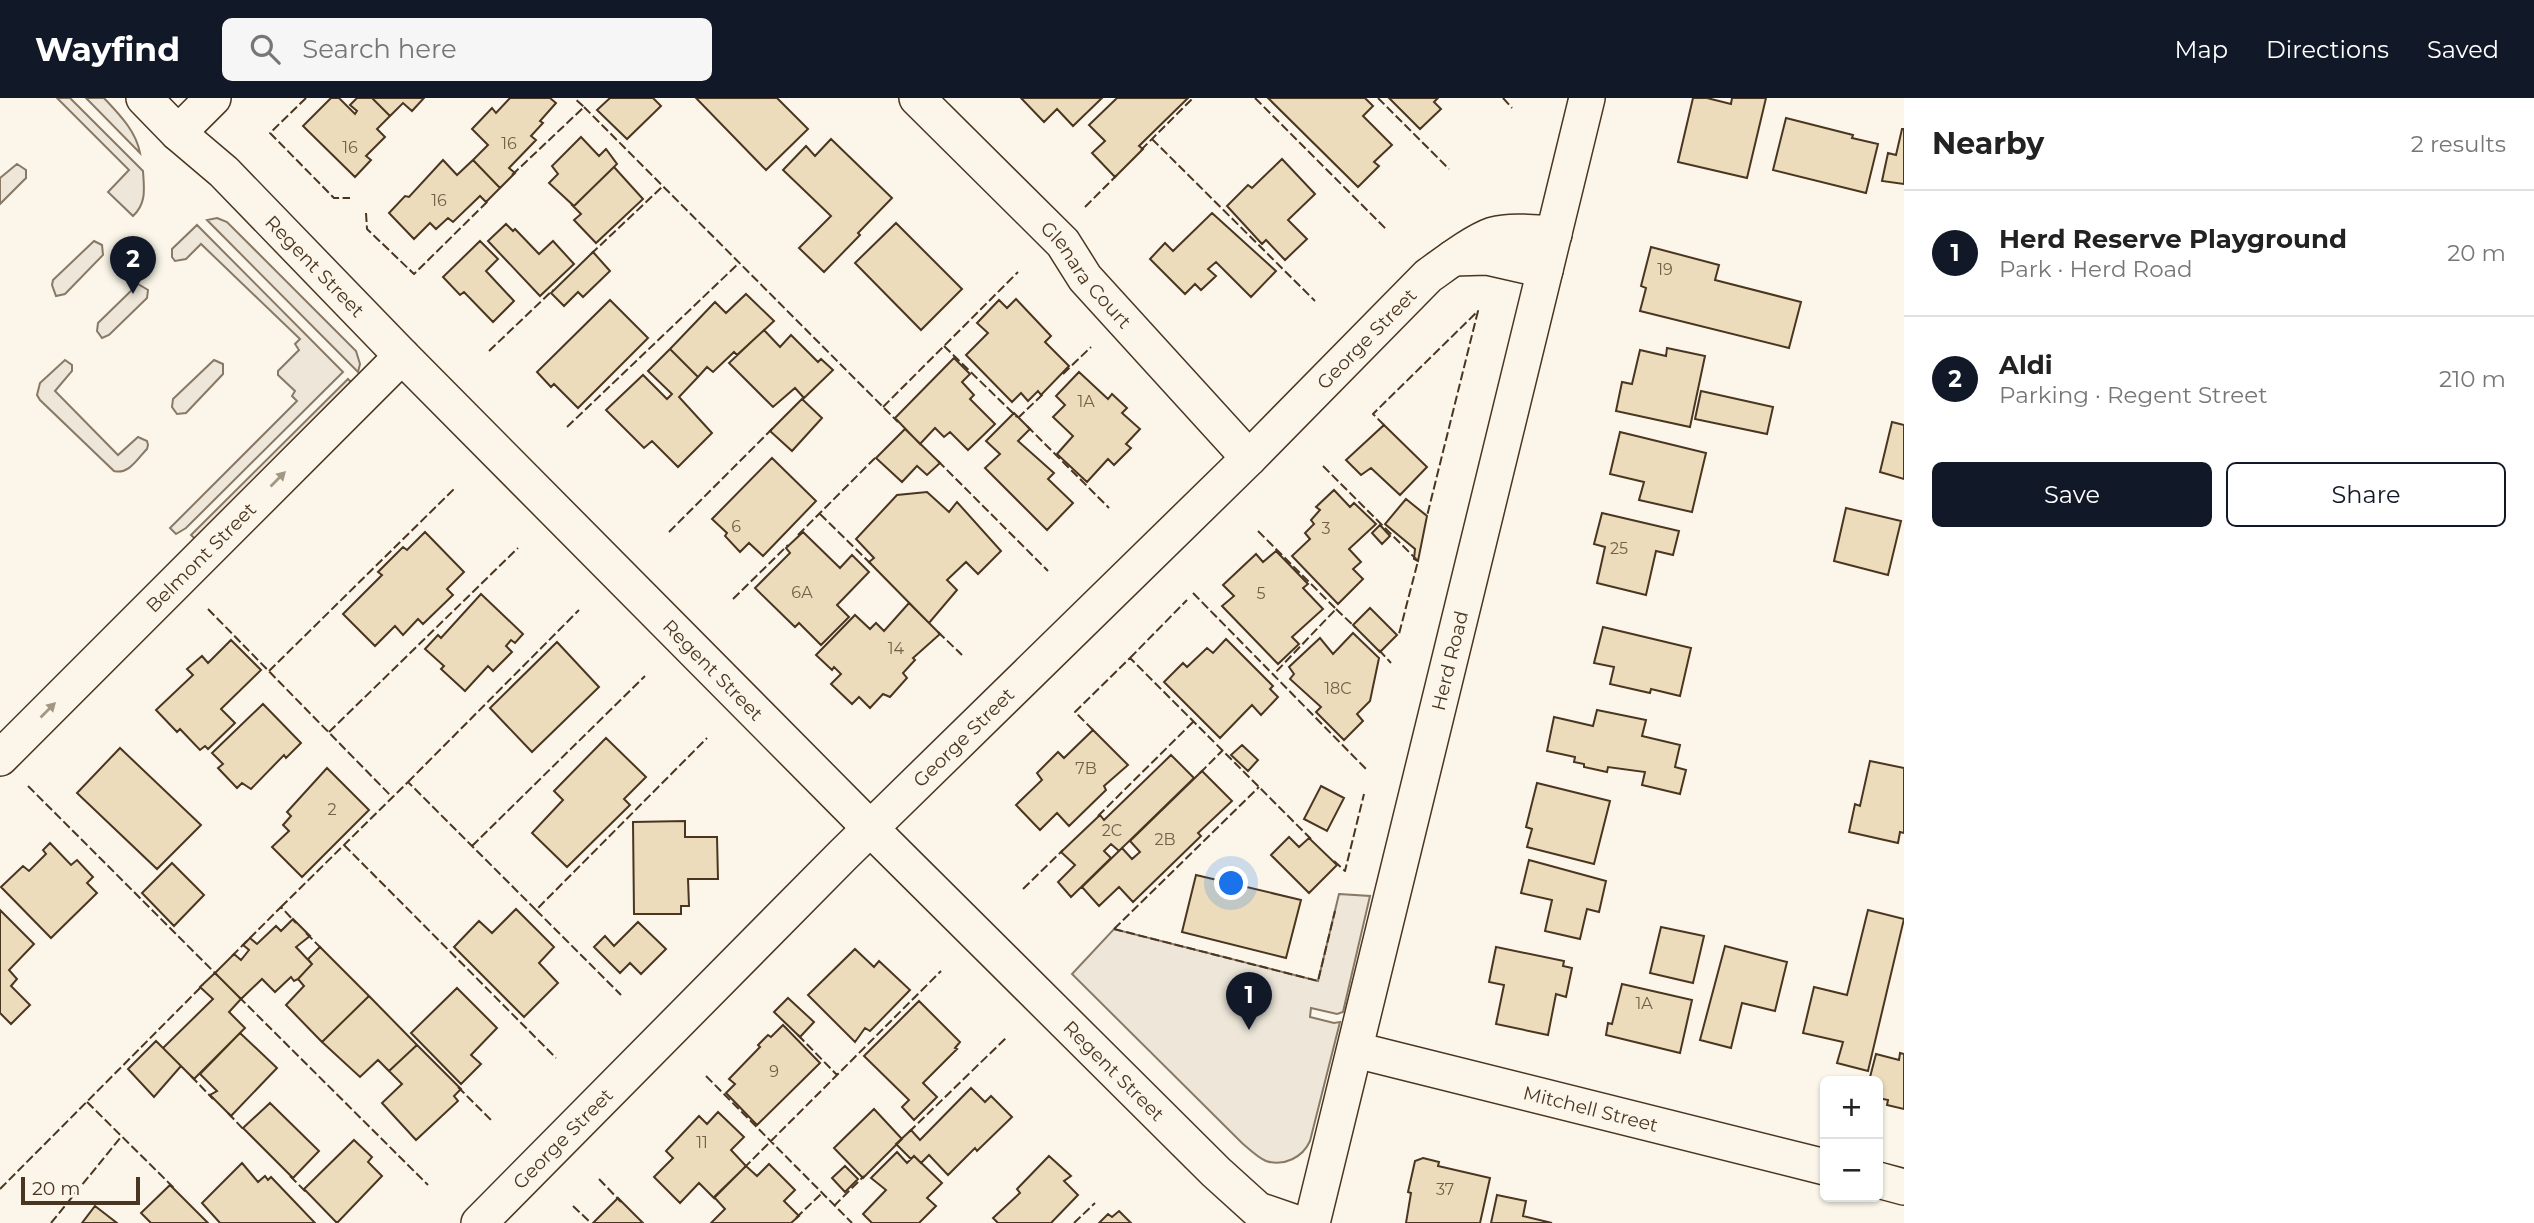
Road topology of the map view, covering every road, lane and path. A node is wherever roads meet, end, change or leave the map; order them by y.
1 (144, 98) edge
2 (214, 98) edge
3 (917, 98) edge
4 (1587, 98) edge
5 (178, 133) junction
6 (1554, 234) junction
7 (1453, 258) junction
8 (1545, 270) junction
9 (402, 356) junction
10 (1249, 458) junction
11 (0, 758) edge
12 (870, 828) junction
13 (1356, 1050) junction
14 (1820, 1166) edge
15 (1883, 1181) edge
16 (1904, 1186) edge
17 (479, 1223) edge
18 (1296, 1223) edge
19 (1312, 1223) edge

1 - 5 street, Regent Street
2 - 5 street
3 - 10 street, Glenara Court
4 - 6 street, Herd Road
5 - 9 street, Regent Street
6 - 7 street, George Street
6 - 8 street, Herd Road
7 - 8 street
7 - 10 street, George Street
8 - 13 street, Herd Road
11 -> 9 street, Belmont Street
9 - 12 street, Regent Street
10 - 12 street, George Street
12 - 17 street, George Street
12 - 18 street, Regent Street
13 - 14 street, Mitchell Street
13 - 19 street, Herd Road
15 - 16 street

